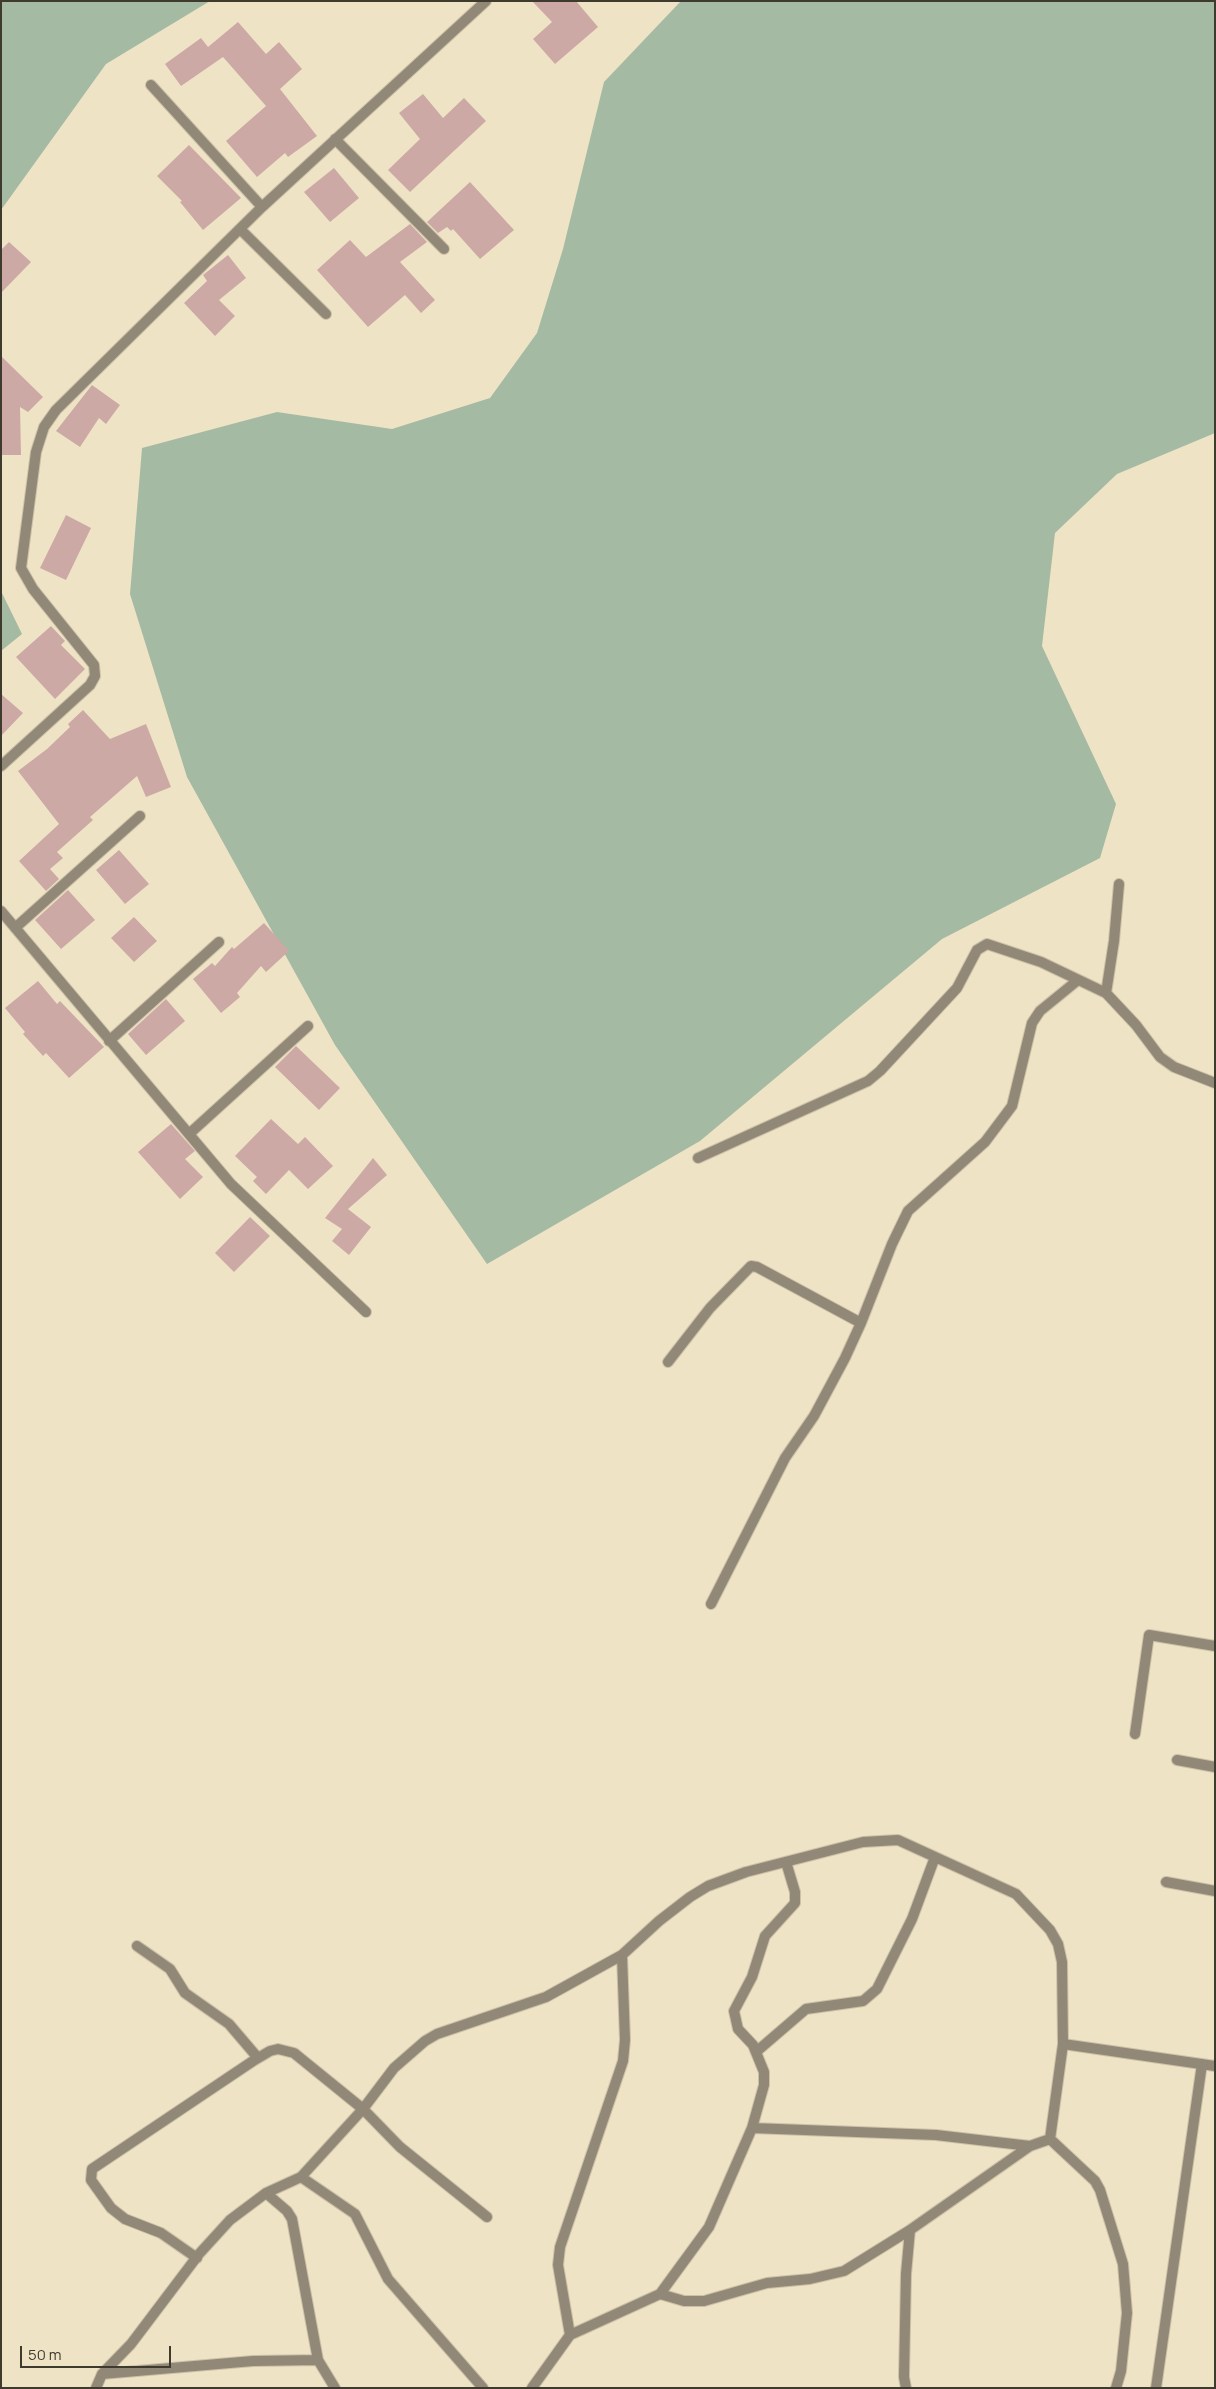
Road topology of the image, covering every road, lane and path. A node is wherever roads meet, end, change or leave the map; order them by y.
1 (486, 1) edge
2 (151, 85) dead end
3 (335, 139) junction
4 (262, 208) junction
5 (240, 229) junction
6 (444, 249) dead end
7 (326, 314) dead end
8 (1, 766) edge
9 (140, 816) dead end
10 (1119, 884) dead end
11 (1, 912) edge
12 (15, 928) junction
13 (218, 942) dead end
14 (1078, 980) junction
15 (1106, 993) junction
16 (308, 1026) dead end
17 (109, 1041) junction
18 (1215, 1083) edge
19 (189, 1134) junction
20 (698, 1158) dead end
21 (366, 1312) dead end
22 (862, 1324) junction
23 (668, 1362) dead end
24 (711, 1604) dead end
25 (1215, 1646) edge
26 (1134, 1734) dead end
27 (1177, 1760) dead end
28 (1215, 1767) edge
29 (935, 1857) junction
30 (786, 1862) junction
31 (1166, 1882) dead end
32 (1215, 1891) edge
33 (137, 1946) dead end
34 (622, 1955) junction
35 (1063, 2044) junction
36 (756, 2052) junction
37 (258, 2058) junction
38 (1202, 2064) junction
39 (1215, 2066) edge
40 (363, 2109) junction
41 (752, 2128) junction
42 (1050, 2139) junction
43 (1030, 2146) junction
44 (301, 2177) junction
45 (266, 2193) junction
46 (488, 2217) dead end
47 (910, 2230) junction
48 (197, 2258) junction
49 (660, 2294) junction
50 (570, 2335) junction
51 (318, 2360) junction
52 (102, 2374) junction
53 (96, 2388) edge
54 (335, 2388) edge
55 (483, 2388) edge
56 (532, 2388) edge
57 (906, 2388) edge
58 (1116, 2388) edge
59 (1156, 2388) edge

1 - 3 street
2 - 4 street
3 - 4 street
3 - 6 street
4 - 5 street
5 - 7 street
5 - 8 street
9 - 12 street
10 - 15 street
11 - 12 street
12 - 17 street
13 - 17 street
14 - 15 street
14 - 20 street
14 - 22 street
15 - 18 street
16 - 19 street
17 - 19 street
19 - 21 street
22 - 23 street
22 - 24 street
25 - 26 street
27 - 28 street
29 - 30 street
29 - 35 street
29 - 36 street
30 - 34 street
30 - 36 street
31 - 32 street
33 - 37 street
34 - 40 street
34 - 50 street
35 - 38 street
35 - 42 street
36 - 41 street
37 - 40 street
37 - 48 street
38 - 39 street
38 - 59 street
40 - 44 street
40 - 46 street
41 - 43 street
41 - 49 street
42 - 43 street
42 - 58 street
43 - 47 street
44 - 45 street
44 - 55 street
45 - 48 street
45 - 51 street
47 - 49 street
47 - 57 street
48 - 52 street
49 - 50 street
50 - 56 street
51 - 52 street
51 - 54 street
52 - 53 street

